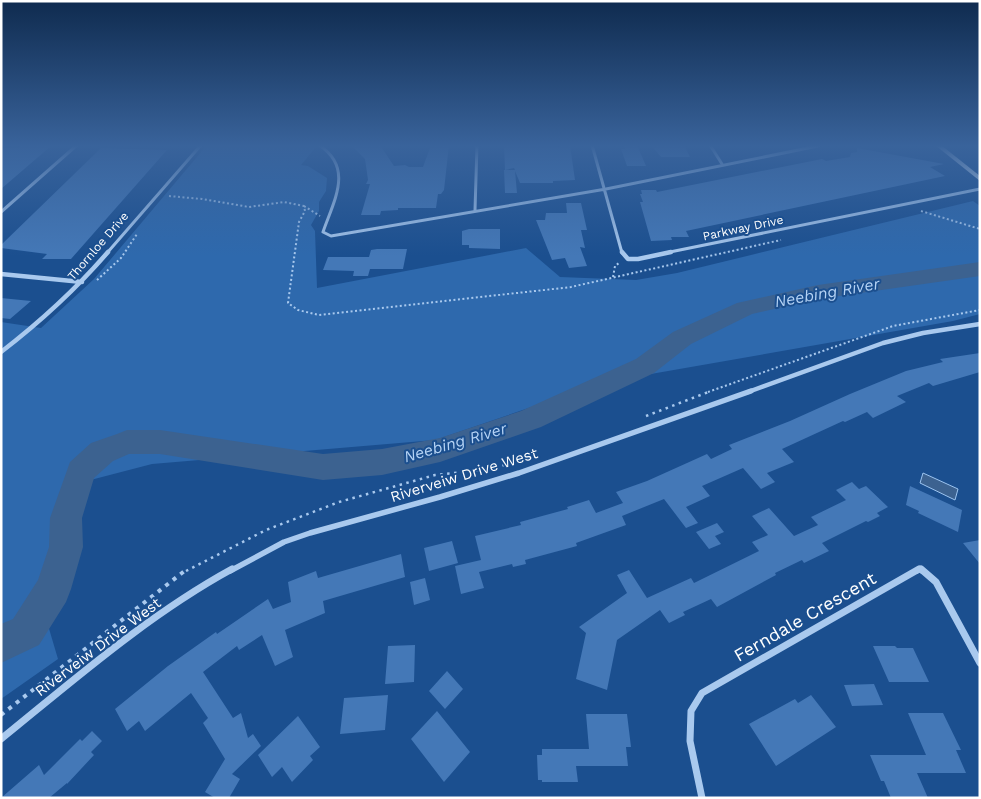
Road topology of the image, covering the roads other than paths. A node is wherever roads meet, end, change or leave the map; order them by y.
1 (35, 182) edge
2 (169, 182) edge
3 (338, 182) edge
4 (476, 182) edge
5 (604, 182) edge
6 (637, 182) edge
7 (606, 189) junction
8 (980, 189) edge
9 (475, 210) junction
10 (1, 212) edge
11 (1, 274) edge
12 (82, 282) junction
13 (980, 324) edge
14 (1, 352) edge
15 (980, 663) edge
16 (1, 739) edge
17 (702, 798) edge

1 - 10 street
2 - 12 street, Thornloe Drive
3 - 9 street
4 - 9 street
5 - 7 street
6 - 7 street
7 - 8 street, Parkway Drive
7 - 9 street
11 - 12 street
12 - 14 street, Thornloe Drive
13 - 16 street, Riverveiw Drive West
15 - 17 street, Ferndale Crescent

